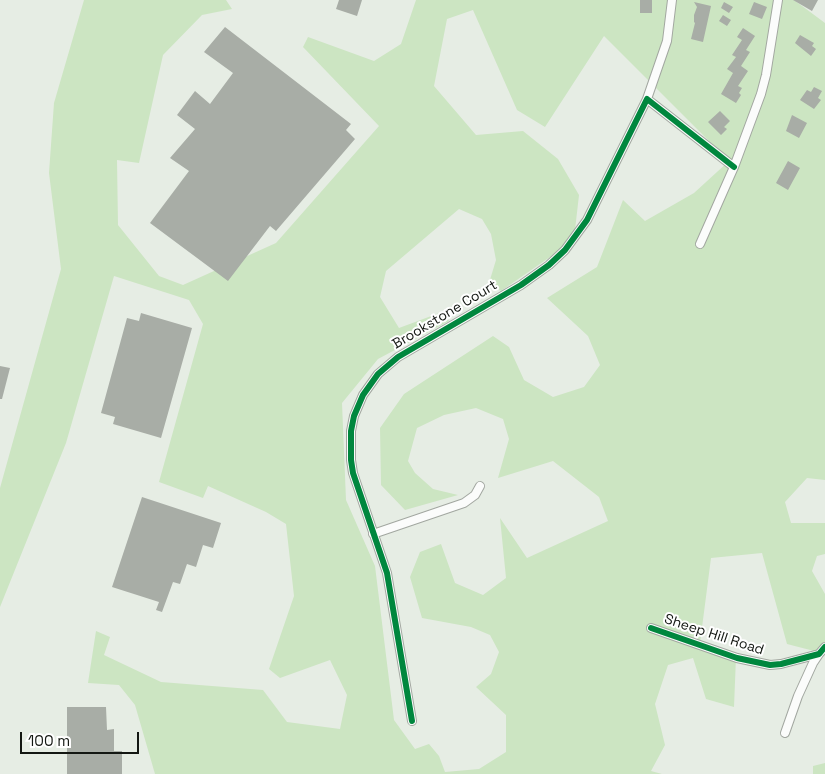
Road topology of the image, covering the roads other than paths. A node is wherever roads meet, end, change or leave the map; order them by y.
1 (672, 0) edge
2 (778, 0) edge
3 (647, 99) junction
4 (734, 167) junction
5 (700, 244) dead end
6 (480, 486) dead end
7 (373, 534) junction
8 (651, 628) dead end
9 (825, 647) edge
10 (819, 654) junction
11 (412, 721) dead end
12 (785, 733) dead end

1 - 3 street, Brookstone Court
2 - 4 street
3 - 4 street
3 - 7 street, Brookstone Court
4 - 5 street
6 - 7 street
7 - 11 street, Brookstone Court
8 - 10 street, Sheep Hill Road
9 - 10 street
10 - 12 street

